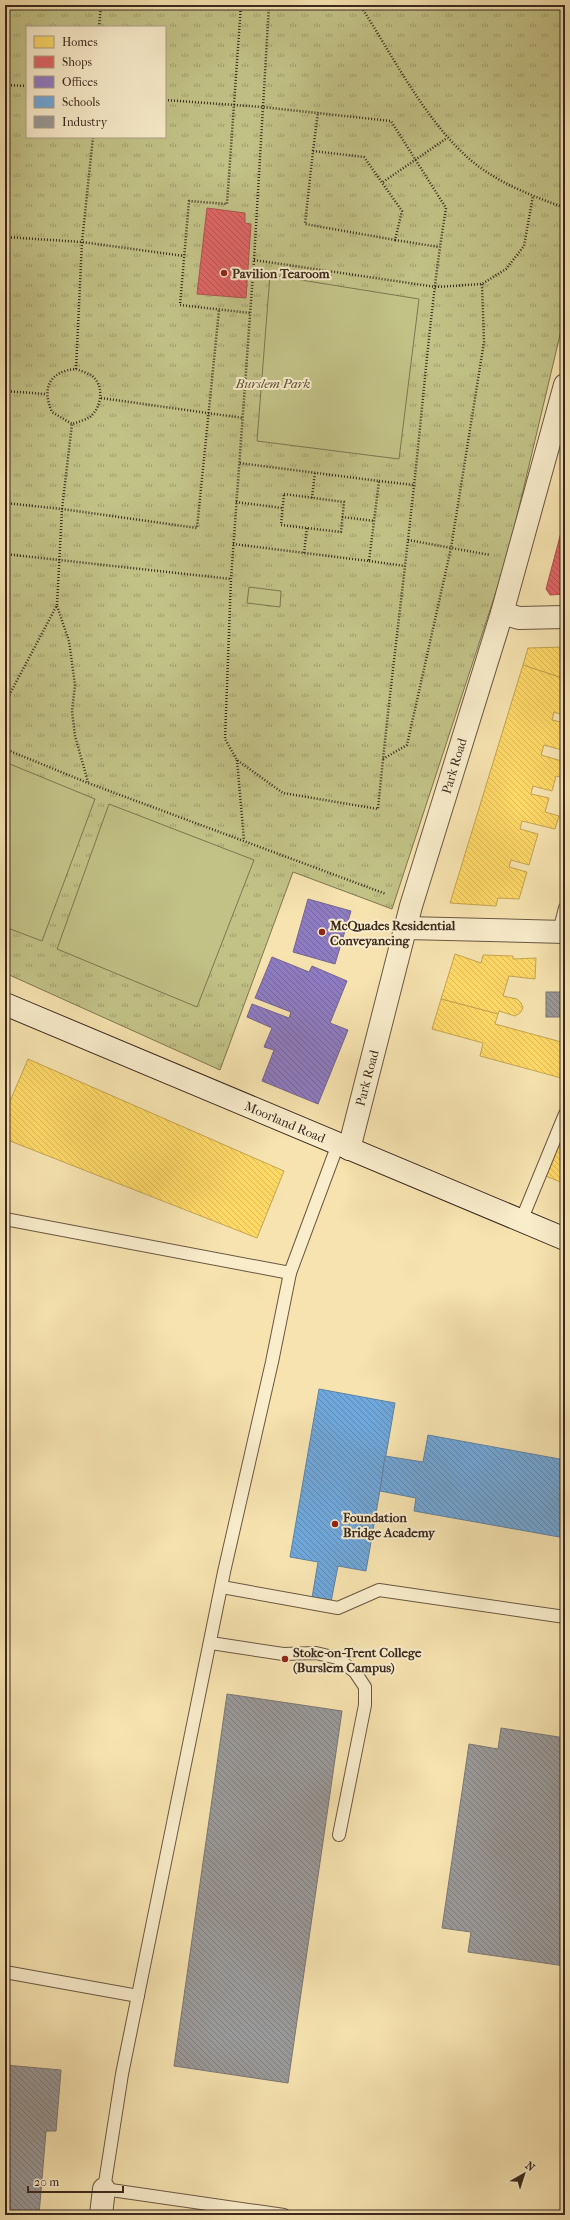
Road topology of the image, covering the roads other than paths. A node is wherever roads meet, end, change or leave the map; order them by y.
1 (565, 385) edge
2 (502, 613) junction
3 (565, 617) edge
4 (565, 908) edge
5 (406, 928) junction
6 (562, 932) edge
7 (5, 1004) edge
8 (565, 1114) edge
9 (344, 1146) junction
10 (5, 1219) edge
11 (521, 1221) junction
12 (565, 1239) edge
13 (290, 1273) junction
14 (222, 1587) junction
15 (565, 1617) edge
16 (211, 1643) junction
17 (339, 1835) dead end
18 (5, 1972) edge
19 (138, 1996) junction
20 (104, 2189) junction
21 (101, 2215) edge
22 (284, 2215) edge

1 - 2 street, Park Road
2 - 3 street
2 - 5 street, Park Road
4 - 6 lane
5 - 6 street
5 - 9 street, Park Road
7 - 9 street, Moorland Road
8 - 11 lane
9 - 11 street, Moorland Road
9 - 13 lane
10 - 13 lane
11 - 12 street, Moorland Road
13 - 14 lane
14 - 15 lane
14 - 16 lane
16 - 17 lane
16 - 19 lane
18 - 19 lane
19 - 20 lane
20 - 21 street
20 - 22 lane

